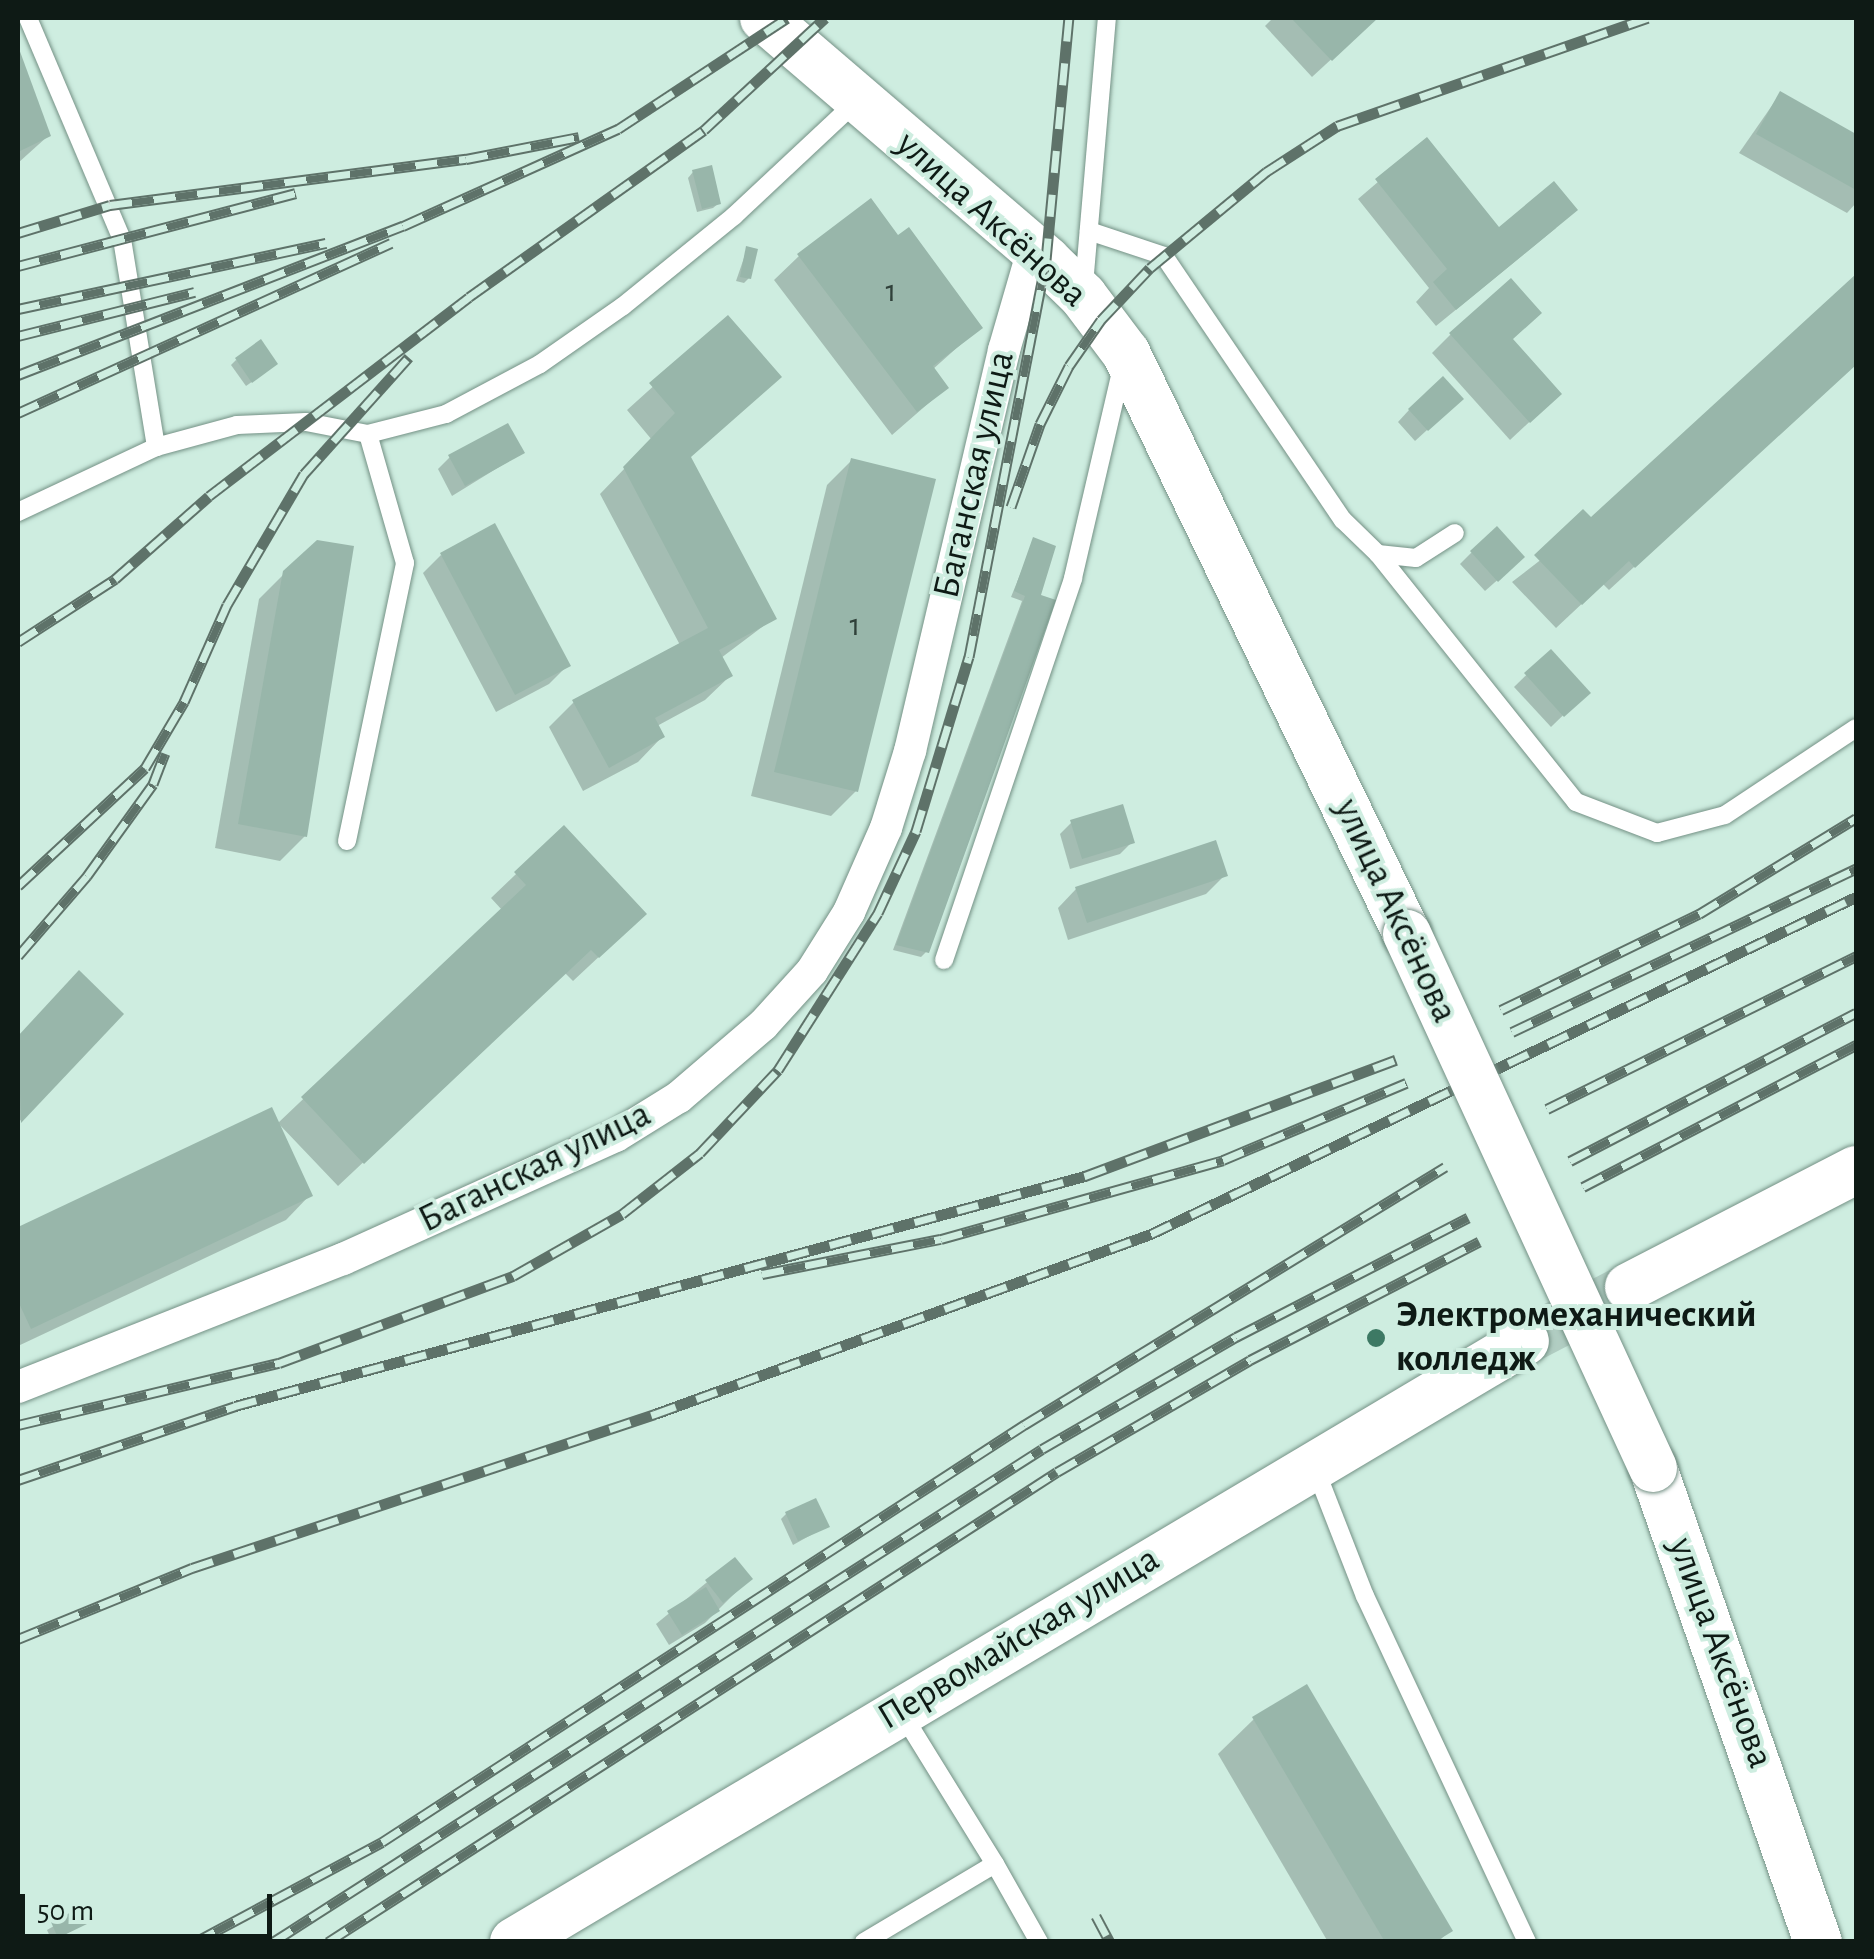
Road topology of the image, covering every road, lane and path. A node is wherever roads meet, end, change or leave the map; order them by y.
1 (28, 18) edge
2 (764, 18) edge
3 (1107, 18) edge
4 (857, 102) junction
5 (1089, 231) junction
6 (1034, 250) junction
7 (1083, 296) junction
8 (1126, 353) junction
9 (368, 434) junction
10 (156, 447) junction
11 (18, 512) edge
12 (1455, 533) dead end
13 (1378, 554) junction
14 (1856, 728) edge
15 (347, 841) dead end
16 (944, 960) dead end
17 (1856, 1170) edge
18 (1629, 1287) tunnel mouth
19 (1526, 1341) tunnel mouth
20 (18, 1387) edge
21 (1313, 1463) junction
22 (900, 1710) junction
23 (995, 1864) junction
24 (514, 1942) edge
25 (864, 1942) edge
26 (1039, 1942) edge
27 (1526, 1942) edge
28 (1818, 1942) edge

1 - 10 lane
2 - 4 street, улица Аксёнова
3 - 5 lane
4 - 6 street, улица Аксёнова
4 - 9 lane
5 - 7 lane
5 - 13 lane
6 - 7 street, улица Аксёнова
6 - 20 street, Баганская улица
7 - 8 street, улица Аксёнова
8 - 16 lane
8 - 28 street, улица Аксёнова, bridge
9 - 10 lane
9 - 15 lane
10 - 11 lane
12 - 13 lane
13 - 14 lane
17 - 18 street
19 - 21 street, Первомайская улица
21 - 22 street, Первомайская улица
21 - 27 lane
22 - 23 lane
22 - 24 street, Первомайская улица
23 - 25 lane
23 - 26 lane

